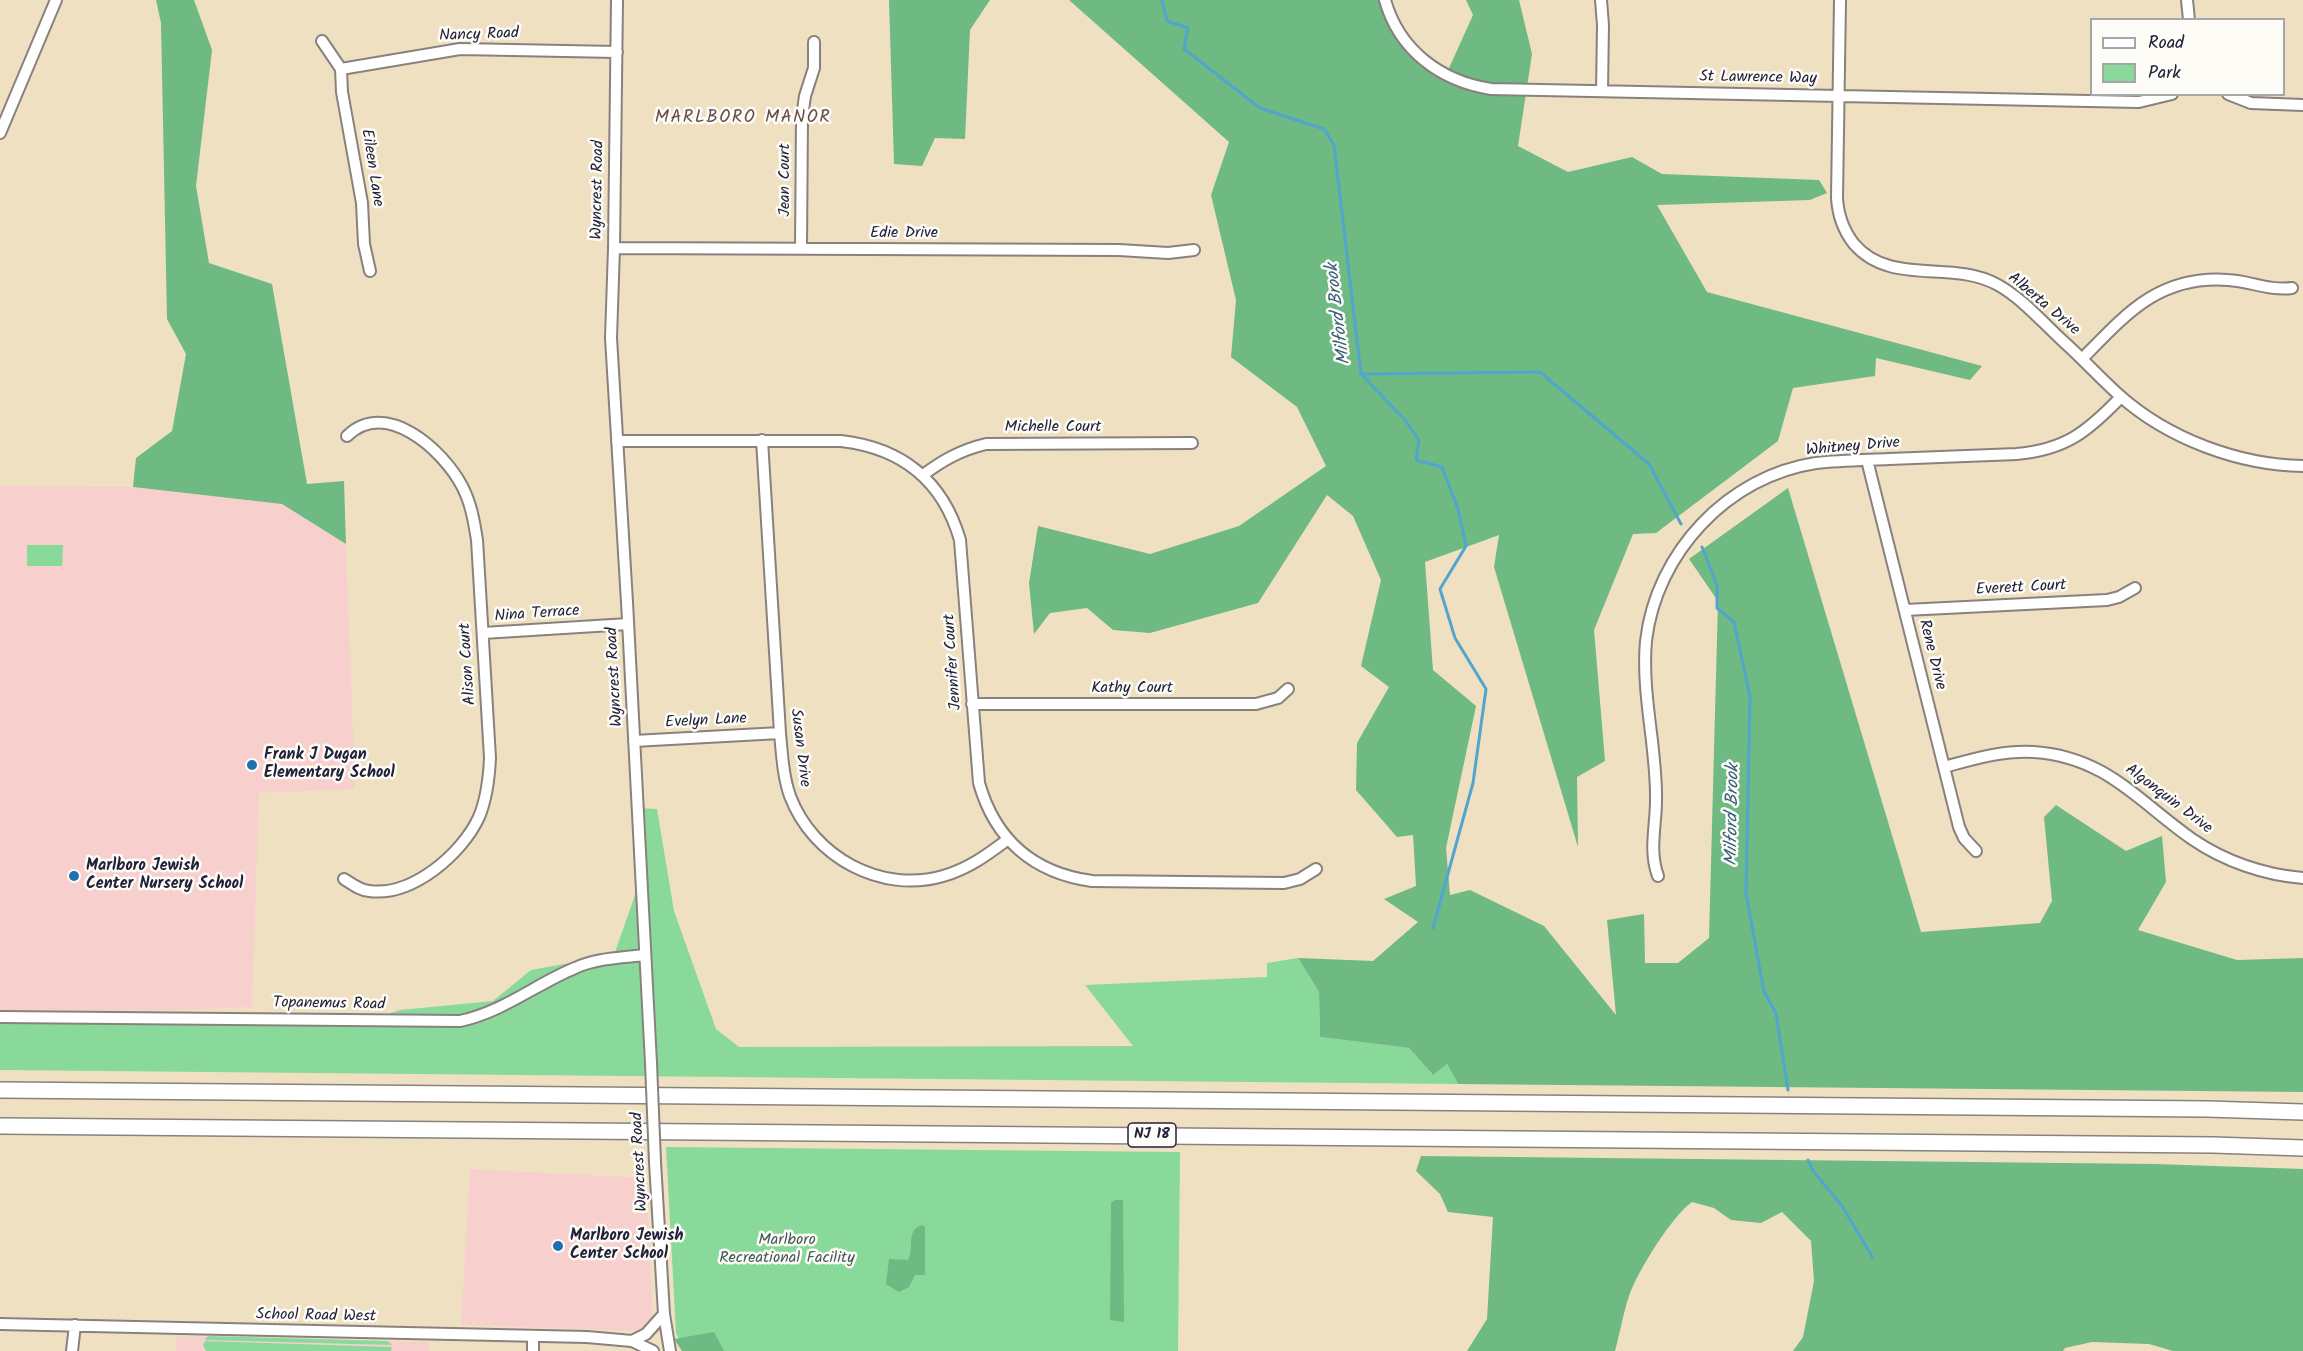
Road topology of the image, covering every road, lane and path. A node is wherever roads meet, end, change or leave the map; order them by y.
1 (56, 0) edge
2 (617, 0) edge
3 (1384, 0) edge
4 (1601, 0) edge
5 (1840, 0) edge
6 (2187, 0) edge
7 (2189, 18) edge
8 (322, 41) dead end
9 (814, 42) dead end
10 (616, 52) junction
11 (341, 69) junction
12 (1602, 91) junction
13 (1838, 96) junction
14 (2164, 96) edge
15 (2233, 96) edge
16 (2303, 105) edge
17 (0, 133) edge
18 (614, 248) junction
19 (801, 248) junction
20 (1194, 250) dead end
21 (370, 271) dead end
22 (2292, 288) dead end
23 (2082, 358) junction
24 (2121, 397) junction
25 (347, 436) dead end
26 (762, 440) junction
27 (617, 441) junction
28 (1192, 443) dead end
29 (1867, 460) junction
30 (2303, 466) edge
31 (923, 475) junction
32 (2135, 588) dead end
33 (1905, 610) junction
34 (628, 624) junction
35 (483, 633) junction
36 (1288, 690) dead end
37 (972, 704) junction
38 (780, 733) junction
39 (634, 741) junction
40 (1944, 767) junction
41 (1007, 840) junction
42 (1977, 851) dead end
43 (1316, 869) dead end
44 (1658, 876) dead end
45 (2303, 878) edge
46 (344, 879) dead end
47 (644, 955) junction
48 (0, 1017) edge
49 (0, 1090) edge
50 (2303, 1112) edge
51 (0, 1126) edge
52 (2303, 1148) edge
53 (664, 1314) junction
54 (0, 1324) edge
55 (75, 1325) junction
56 (533, 1336) junction
57 (632, 1341) junction
58 (72, 1351) edge
59 (533, 1351) edge
60 (653, 1351) edge
61 (670, 1351) edge

1 - 17 street
2 - 10 street, Wyncrest Road
3 - 12 street, St Lawrence Way
4 - 12 street
5 - 13 street, Alberta Drive
6 - 7 street
8 - 11 street
9 - 19 street, Jean Court
10 - 11 street, Nancy Road
10 - 18 street, Wyncrest Road
11 - 21 street, Eileen Lane
12 - 13 street, St Lawrence Way
13 - 14 street, St Lawrence Way
13 - 23 street, Alberta Drive
15 - 16 street
18 - 19 street, Edie Drive
18 - 27 street, Wyncrest Road
19 - 20 street, Edie Drive
22 - 23 street
23 - 24 street, Alberta Drive
24 - 29 street, Whitney Drive
24 - 30 street, Alberta Drive
25 - 35 street, Alison Court
26 - 27 street, Jennifer Court
26 - 31 street, Jennifer Court
26 - 38 street, Susan Drive
27 - 34 street, Wyncrest Road
28 - 31 street, Michelle Court
29 - 33 street, Rene Drive
29 - 44 street, Whitney Drive
31 - 37 street, Jennifer Court
32 - 33 street, Everett Court
33 - 40 street, Rene Drive
34 - 35 street, Nina Terrace
34 - 39 street, Wyncrest Road
35 - 46 street, Alison Court
36 - 37 street, Kathy Court
37 - 41 street, Jennifer Court
38 - 39 street, Evelyn Lane
38 - 41 street, Susan Drive
39 - 47 street, Wyncrest Road
40 - 42 street, Rene Drive
40 - 45 street, Algonquin Drive
41 - 43 street, Jennifer Court
47 - 48 street, Topanemus Road
47 - 53 street, Wyncrest Road, bridge
49 - 50 highway, NJ 18
51 - 52 highway, NJ 18
53 - 57 street
53 - 61 street, Wyncrest Road
54 - 55 street, School Road West
55 - 56 street, School Road West
55 - 58 street
56 - 57 street, School Road West
56 - 59 street
57 - 60 street, School Road West

